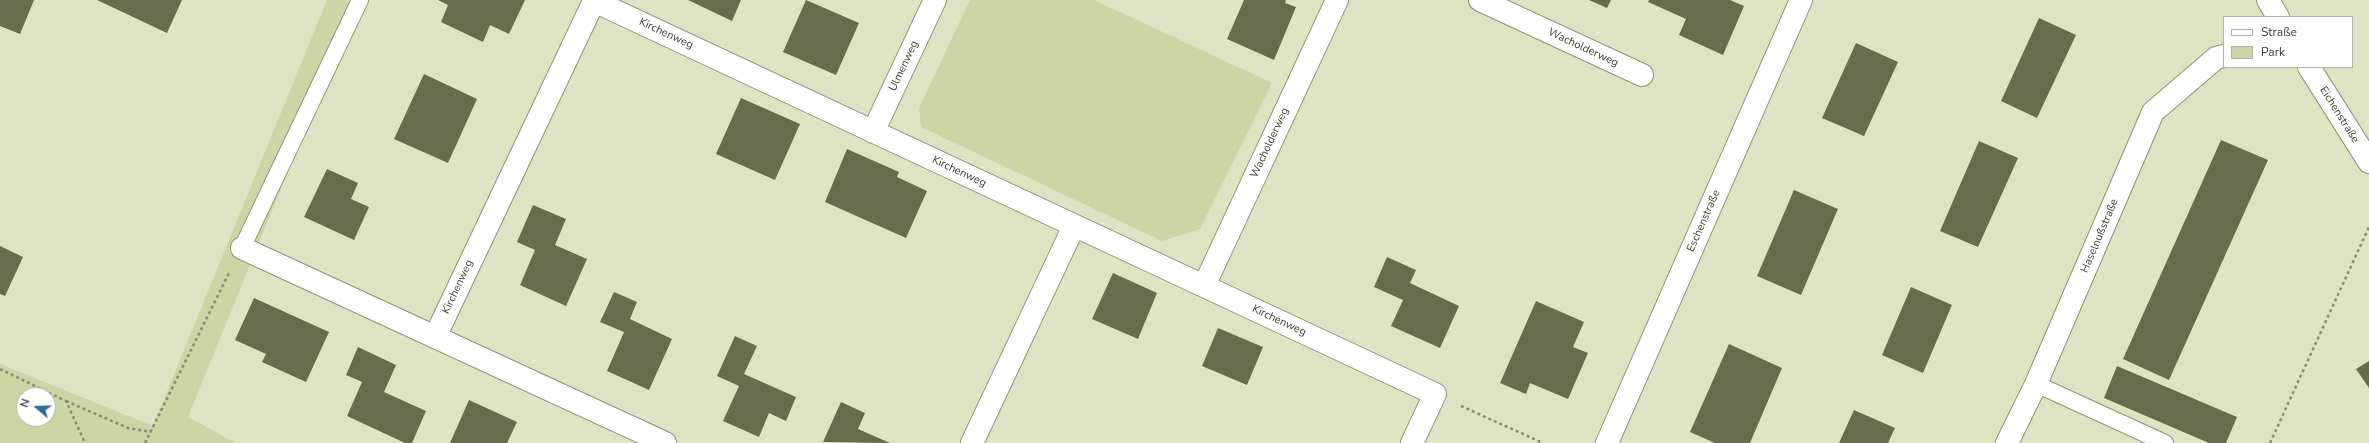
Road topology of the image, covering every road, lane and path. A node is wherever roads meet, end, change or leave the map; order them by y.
1 (360, 0) edge
2 (935, 0) edge
3 (1337, 0) edge
4 (1480, 0) edge
5 (1802, 0) edge
6 (2268, 0) edge
7 (2277, 16) edge
8 (2223, 56) edge
9 (2310, 68) edge
10 (1642, 75) dead end
11 (873, 132) junction
12 (2369, 162) edge
13 (1074, 226) junction
14 (2369, 227) edge
15 (242, 248) junction
16 (1204, 286) junction
17 (435, 337) junction
18 (0, 369) edge
19 (2036, 384) junction
20 (1435, 394) junction
21 (66, 401) junction
22 (151, 432) junction
23 (85, 443) edge
24 (145, 443) edge
25 (666, 443) edge
26 (972, 443) edge
27 (1412, 443) edge
28 (1543, 443) edge
29 (1607, 443) edge
30 (2007, 443) edge
31 (2165, 443) edge
32 (2270, 443) edge

1 - 15 lane
2 - 11 street, Ulmenweg
3 - 16 street, Wacholderweg
4 - 10 street, Wacholderweg
5 - 29 street, Eschenstraße
6 - 7 street
8 - 19 street, Haselnußstraße
9 - 12 street, Eichenstraße
11 - 13 street, Kirchenweg
11 - 17 street, Kirchenweg
13 - 16 street, Kirchenweg
13 - 26 street
14 - 32 path
15 - 17 street
15 - 22 path
16 - 20 street, Kirchenweg
17 - 25 street
18 - 21 path
19 - 30 street, Haselnußstraße
19 - 31 lane
20 - 27 street
20 - 28 path
21 - 22 path
21 - 23 path
22 - 24 path

